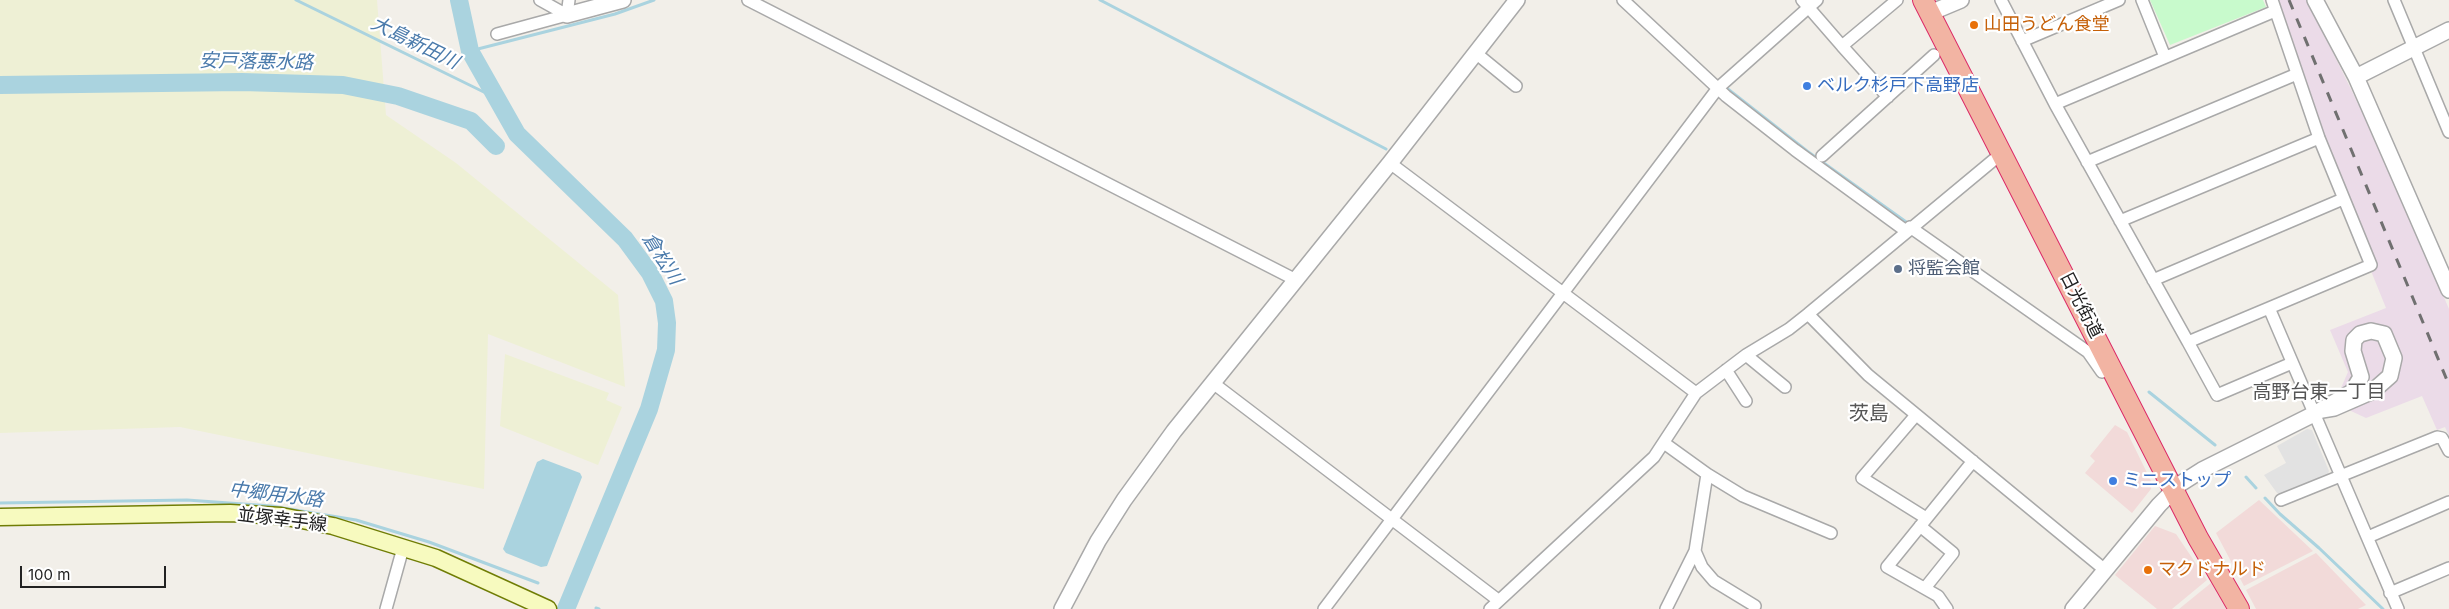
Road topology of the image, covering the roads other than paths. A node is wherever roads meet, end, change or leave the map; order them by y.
1 (540, 0) edge
2 (561, 0) edge
3 (623, 0) edge
4 (748, 0) edge
5 (1517, 0) edge
6 (1623, 0) edge
7 (1897, 0) edge
8 (1961, 0) edge
9 (2001, 0) edge
10 (2119, 0) edge
11 (2142, 0) edge
12 (2315, 0) edge
13 (2394, 0) edge
14 (608, 2) edge
15 (1809, 2) edge
16 (2274, 5) edge
17 (1927, 6) edge
18 (568, 8) edge
19 (2449, 30) edge
20 (497, 34) dead end
21 (2022, 41) junction
22 (1842, 46) junction
23 (2415, 47) junction
24 (1477, 54) junction
25 (1934, 55) dead end
26 (2165, 57) junction
27 (2297, 74) junction
28 (2356, 77) junction
29 (1516, 86) dead end
30 (1718, 88) junction
31 (1888, 96) junction
32 (2055, 104) junction
33 (2449, 132) edge
34 (2319, 138) junction
35 (2002, 153) junction
36 (1822, 156) dead end
37 (2087, 162) junction
38 (1390, 163) junction
39 (2343, 199) junction
40 (2120, 221) junction
41 (1908, 229) junction
42 (1296, 280) junction
43 (2153, 280) junction
44 (2449, 290) edge
45 (1563, 292) junction
46 (2269, 308) junction
47 (1808, 314) junction
48 (2188, 342) junction
49 (1746, 355) junction
50 (2292, 363) junction
51 (2113, 368) junction
52 (1726, 370) junction
53 (2360, 372) junction
54 (1213, 383) junction
55 (2384, 383) junction
56 (1784, 387) dead end
57 (1696, 393) junction
58 (1746, 401) dead end
59 (2318, 412) junction
60 (1916, 415) junction
61 (1664, 443) junction
62 (2449, 451) edge
63 (1973, 461) junction
64 (1707, 474) junction
65 (2341, 476) junction
66 (2174, 490) junction
67 (2281, 500) dead end
68 (2449, 502) edge
69 (0, 516) edge
70 (1391, 521) junction
71 (1923, 522) junction
72 (1831, 533) dead end
73 (2368, 537) junction
74 (403, 548) junction
75 (1695, 551) junction
76 (2449, 568) edge
77 (2104, 570) junction
78 (1925, 588) junction
79 (2390, 593) junction
80 (1494, 604) edge
81 (1755, 606) dead end
82 (546, 608) edge
83 (386, 609) edge
84 (1062, 609) edge
85 (1324, 609) edge
86 (1666, 609) edge
87 (1947, 609) edge
88 (2073, 609) edge
89 (2239, 609) edge
90 (2398, 609) edge

1 - 18 street
2 - 18 street
3 - 14 street
4 - 42 street
5 - 24 street
6 - 30 street
7 - 22 street
8 - 17 street
9 - 21 street
10 - 21 street
11 - 26 street
12 - 28 street
13 - 23 street
14 - 18 street
15 - 22 street
15 - 30 street
16 - 26 street
16 - 27 street
17 - 35 highway, 日光街道
18 - 20 street
19 - 23 street
21 - 32 street
22 - 31 street
23 - 28 street
23 - 33 street
24 - 29 street
24 - 38 street
25 - 31 street
26 - 32 street
27 - 34 street
27 - 37 street
28 - 44 street
30 - 41 street
30 - 45 street
31 - 36 street
32 - 37 street
34 - 39 street
34 - 40 street
35 - 41 street
35 - 51 highway, 日光街道
37 - 40 street
38 - 42 street
38 - 45 street
39 - 43 street
39 - 46 street
40 - 43 street
41 - 47 street
41 - 51 street
42 - 54 street
43 - 48 street
45 - 57 street
45 - 70 street
46 - 48 street
46 - 50 street
47 - 49 street
47 - 60 street
48 - 50 street
49 - 52 street
49 - 56 street
50 - 59 street
51 - 66 highway, 日光街道
52 - 57 street
52 - 58 street
53 - 55 street
53 - 55 street
53 - 59 street
54 - 70 street
54 - 84 street
55 - 59 street
57 - 61 street
59 - 65 street
59 - 66 street
60 - 63 street
60 - 71 street
61 - 64 street
61 - 80 street
62 - 65 street
63 - 71 street
63 - 77 street
64 - 72 street
64 - 75 street
65 - 67 street
65 - 73 street
66 - 77 street
66 - 89 highway, 日光街道
68 - 73 street
69 - 74 main road, 並塚幸手線
70 - 80 street
70 - 85 street
71 - 78 street
71 - 78 street
73 - 79 street
74 - 82 main road, 並塚幸手線
74 - 83 street
75 - 81 street
75 - 86 street
76 - 79 street
77 - 88 street
78 - 87 street
79 - 90 street

